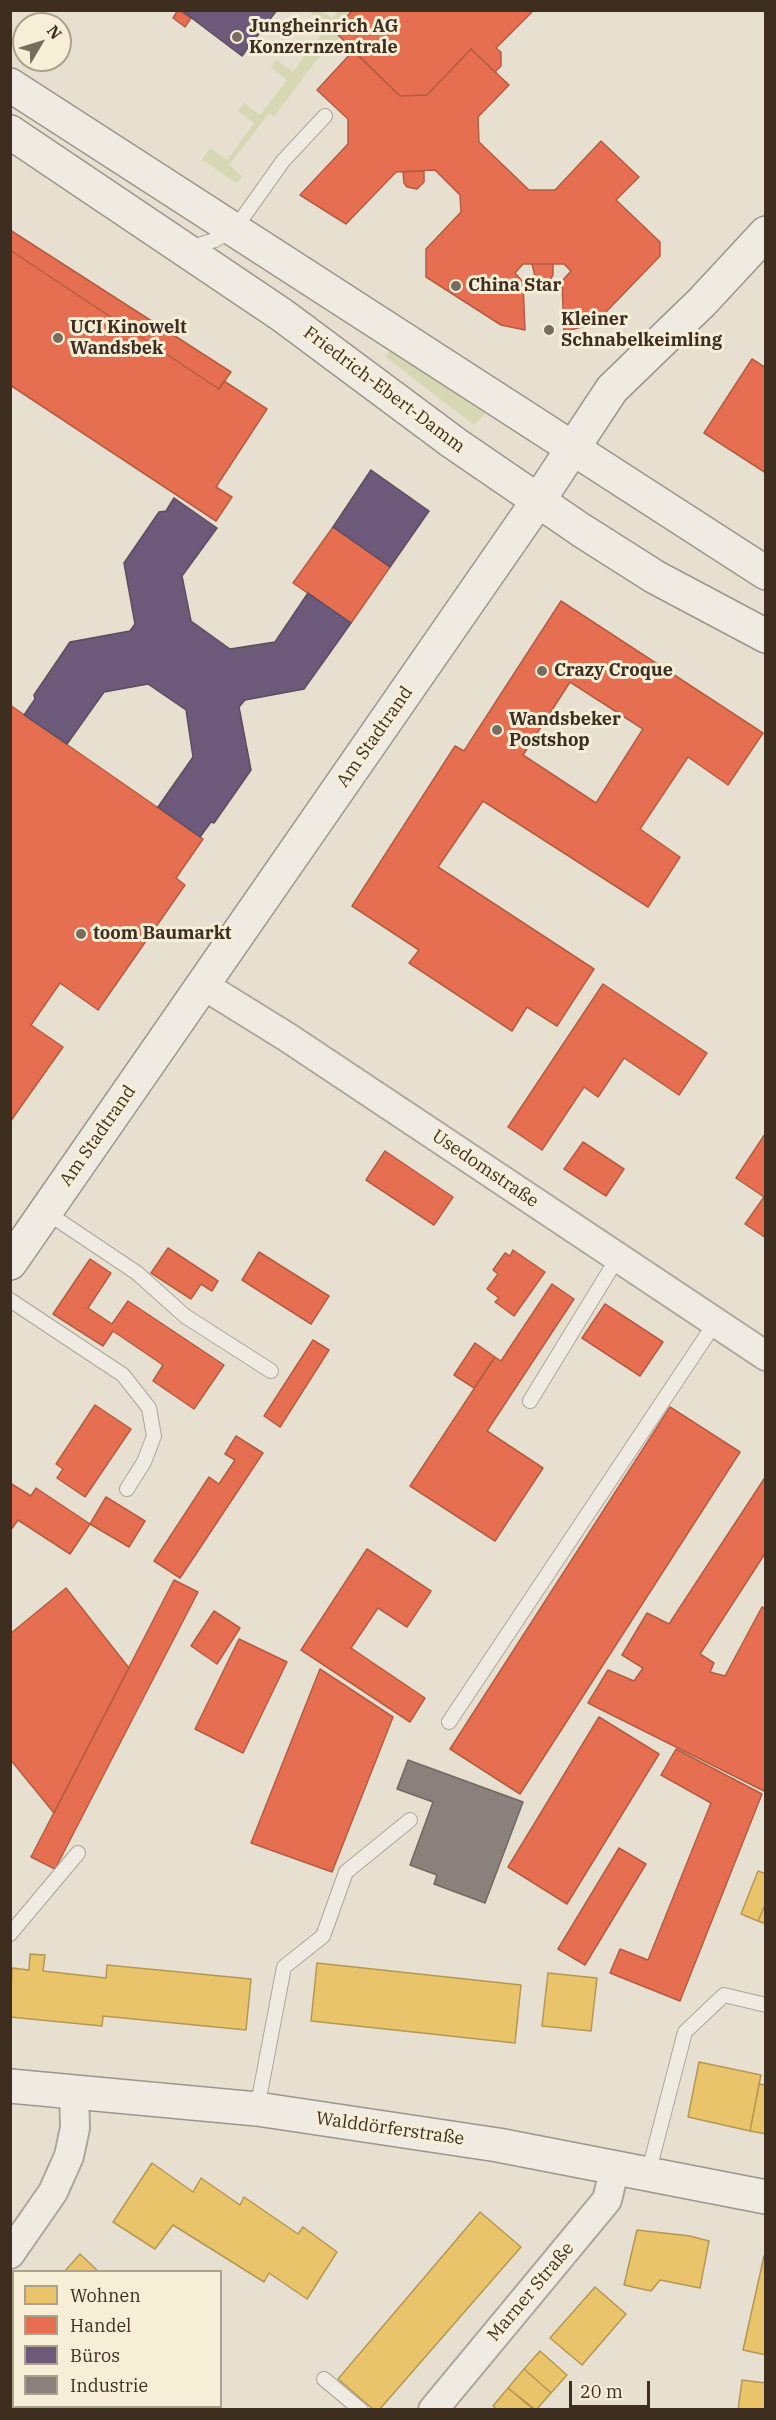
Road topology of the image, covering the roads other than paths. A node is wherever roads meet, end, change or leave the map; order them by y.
1 (10, 85) edge
2 (326, 116) dead end
3 (10, 132) edge
4 (234, 230) junction
5 (765, 233) edge
6 (187, 249) junction
7 (572, 449) junction
8 (538, 501) junction
9 (765, 573) edge
10 (765, 636) edge
11 (203, 985) junction
12 (46, 1212) junction
13 (14, 1251) edge
14 (618, 1257) junction
15 (10, 1300) edge
16 (715, 1323) junction
17 (765, 1356) edge
18 (271, 1371) dead end
19 (530, 1401) dead end
20 (127, 1489) dead end
21 (449, 1722) dead end
22 (410, 1820) dead end
23 (78, 1853) dead end
24 (10, 1934) edge
25 (765, 2005) edge
26 (10, 2086) edge
27 (74, 2090) junction
28 (257, 2109) junction
29 (615, 2167) junction
30 (648, 2174) junction
31 (765, 2197) edge
32 (10, 2254) edge
33 (324, 2379) dead end
34 (361, 2409) edge
35 (433, 2409) edge

1 - 4 main road
2 - 4 lane
3 - 6 main road, Friedrich-Ebert-Damm
4 - 6 lane
4 - 7 main road
5 - 7 main road, Am Stadtrand
6 - 8 main road, Friedrich-Ebert-Damm
7 - 8 main road, Am Stadtrand
7 - 9 main road
8 - 10 main road, Friedrich-Ebert-Damm
8 - 11 main road, Am Stadtrand
11 - 12 main road, Am Stadtrand
11 - 14 street, Usedomstraße
12 - 13 main road, Am Stadtrand
12 - 18 lane
14 - 16 street, Usedomstraße
14 - 19 lane
15 - 20 lane
16 - 17 street, Usedomstraße
16 - 21 lane
22 - 28 lane
23 - 24 lane
25 - 30 lane
26 - 27 main road, Walddörferstraße
27 - 28 main road, Walddörferstraße
27 - 32 street
28 - 29 main road, Walddörferstraße
29 - 30 main road, Walddörferstraße
29 - 35 street, Marner Straße
30 - 31 main road, Walddörferstraße
33 - 34 lane

